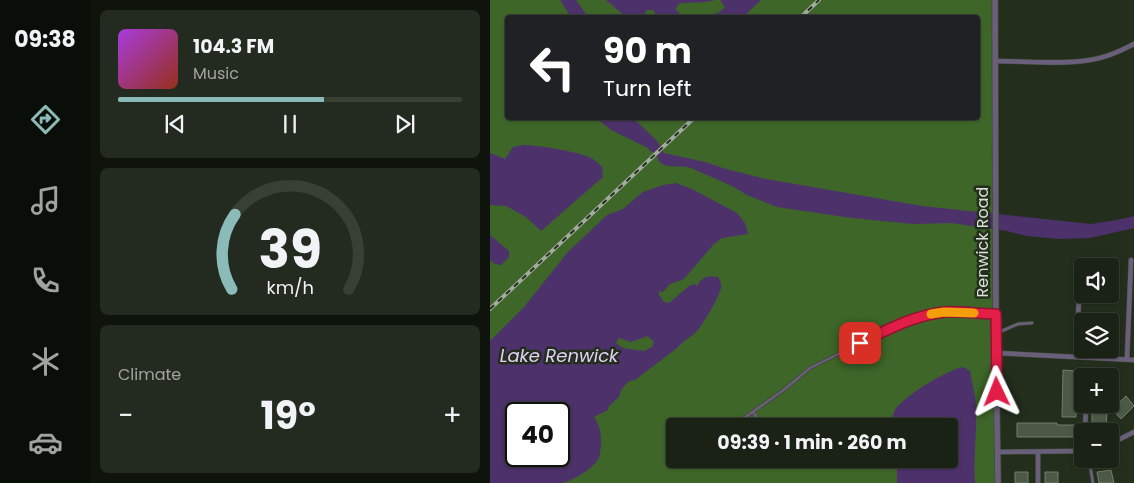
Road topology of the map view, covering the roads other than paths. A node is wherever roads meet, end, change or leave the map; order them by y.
1 (995, 0) edge
2 (1134, 44) edge
3 (995, 61) junction
4 (1131, 260) dead end
5 (996, 314) junction
6 (1032, 322) dead end
7 (996, 333) junction
8 (996, 353) junction
9 (1074, 357) edge
10 (1102, 358) edge
11 (1127, 359) junction
12 (1134, 360) edge
13 (753, 412) junction
14 (744, 418) edge
15 (758, 418) edge
16 (1134, 432) edge
17 (1119, 440) edge
18 (1074, 451) edge
19 (999, 452) junction
20 (1038, 452) junction
21 (1090, 468) edge
22 (998, 483) edge
23 (1038, 483) edge
24 (1093, 483) edge

1 - 3 street, Renwick Road
2 - 3 street
3 - 5 street, Renwick Road
4 - 11 street
5 - 7 street, Renwick Road
5 - 13 lane
6 - 7 lane
7 - 8 street, Renwick Road
8 - 9 street
8 - 19 street, Renwick Road
10 - 11 street
11 - 12 street
13 - 14 lane
13 - 15 lane
16 - 17 street
18 - 20 street
19 - 20 street
19 - 22 street, Renwick Road
20 - 23 street
21 - 24 lane

